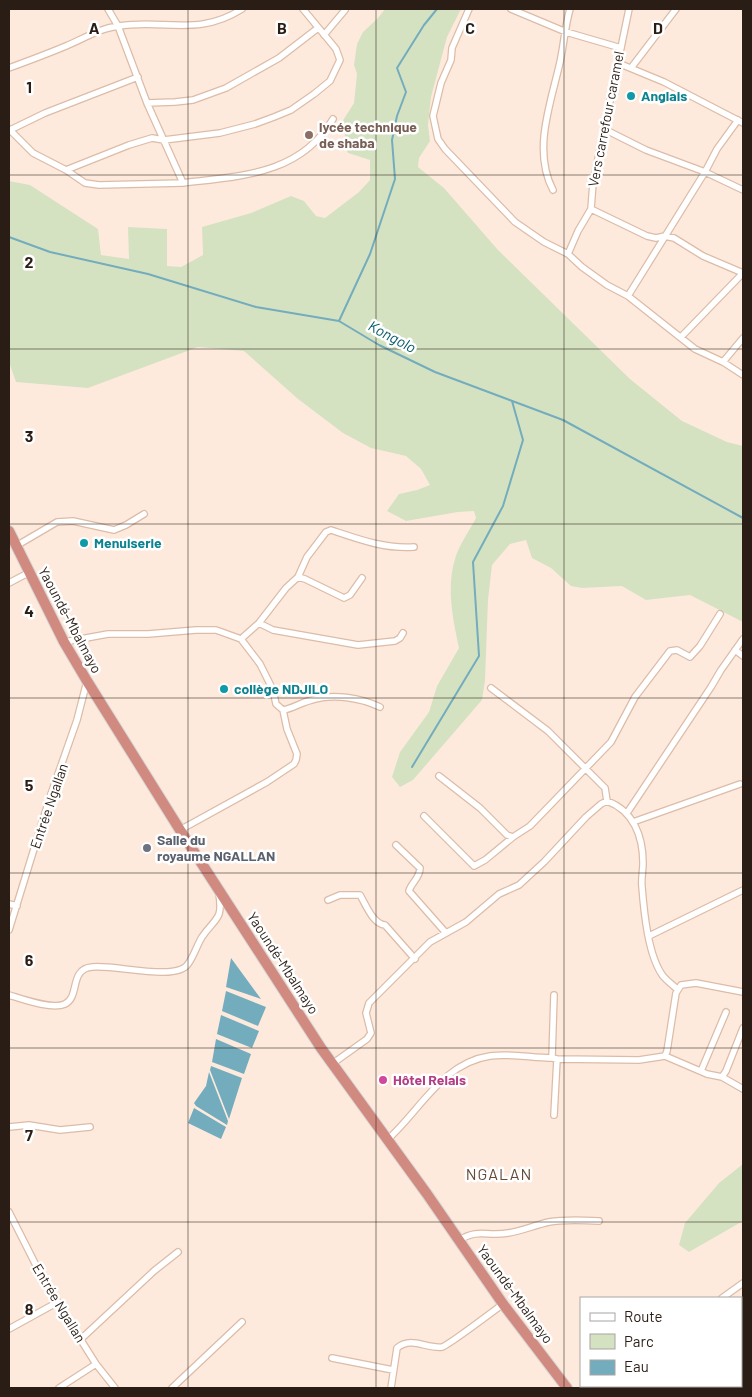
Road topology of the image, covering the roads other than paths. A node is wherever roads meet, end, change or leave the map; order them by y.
1 (108, 9) edge
2 (242, 9) edge
3 (303, 9) edge
4 (469, 9) edge
5 (511, 9) edge
6 (570, 9) edge
7 (629, 9) edge
8 (676, 9) edge
9 (345, 10) dead end
10 (118, 26) junction
11 (318, 28) junction
12 (566, 32) junction
13 (324, 35) junction
14 (621, 48) junction
15 (618, 63) junction
16 (9, 68) edge
17 (631, 68) junction
18 (138, 77) junction
19 (148, 103) junction
20 (333, 119) dead end
21 (741, 122) edge
22 (604, 129) junction
23 (9, 130) edge
24 (164, 140) junction
25 (66, 170) junction
26 (705, 172) junction
27 (183, 183) junction
28 (553, 190) dead end
29 (743, 190) edge
30 (591, 210) junction
31 (665, 236) junction
32 (568, 254) junction
33 (743, 273) edge
34 (628, 296) junction
35 (681, 337) junction
36 (743, 338) edge
37 (723, 362) junction
38 (743, 375) edge
39 (144, 514) dead end
40 (9, 531) edge
41 (16, 546) junction
42 (414, 547) dead end
43 (30, 572) junction
44 (298, 577) junction
45 (362, 578) dead end
46 (9, 583) edge
47 (720, 614) dead end
48 (259, 623) junction
49 (403, 633) dead end
50 (241, 639) junction
51 (743, 639) edge
52 (64, 642) junction
53 (735, 650) junction
54 (743, 656) edge
55 (86, 681) junction
56 (491, 688) dead end
57 (380, 707) dead end
58 (283, 710) junction
59 (586, 769) junction
60 (439, 776) dead end
61 (740, 784) dead end
62 (607, 801) junction
63 (627, 813) junction
64 (424, 816) dead end
65 (633, 822) junction
66 (180, 830) junction
67 (513, 837) junction
68 (396, 845) dead end
69 (218, 887) junction
70 (743, 890) edge
71 (328, 900) dead end
72 (9, 904) edge
73 (17, 906) junction
74 (9, 930) edge
75 (446, 933) junction
76 (649, 936) junction
77 (414, 958) junction
78 (677, 989) junction
79 (743, 992) edge
80 (9, 995) edge
81 (554, 995) dead end
82 (726, 1012) dead end
83 (743, 1028) edge
84 (664, 1056) junction
85 (554, 1059) junction
86 (332, 1064) junction
87 (701, 1071) junction
88 (722, 1077) junction
89 (743, 1089) edge
90 (554, 1115) dead end
91 (9, 1127) edge
92 (90, 1127) dead end
93 (387, 1140) junction
94 (9, 1212) edge
95 (599, 1221) dead end
96 (460, 1240) junction
97 (178, 1252) dead end
98 (743, 1283) edge
99 (723, 1297) edge
100 (58, 1302) junction
101 (503, 1304) junction
102 (242, 1322) dead end
103 (9, 1329) edge
104 (80, 1339) junction
105 (332, 1358) dead end
106 (96, 1364) junction
107 (393, 1370) junction
108 (60, 1388) edge
109 (116, 1388) edge
110 (172, 1388) edge
111 (391, 1388) edge
112 (567, 1388) edge

1 - 10 street
2 - 10 street
3 - 11 street
4 - 32 street
5 - 12 street
6 - 12 street
7 - 14 street, Vers carrefour caramel
8 - 17 street
9 - 13 street
10 - 16 street
10 - 18 street
11 - 13 street
11 - 19 street
12 - 14 street
12 - 28 street
13 - 24 street
14 - 15 street, Vers carrefour caramel
15 - 17 street
15 - 22 street, Vers carrefour caramel
17 - 21 street
18 - 19 street
18 - 23 street
19 - 24 street
20 - 27 street
21 - 26 street
22 - 26 street
22 - 30 street, Vers carrefour caramel
23 - 25 street
24 - 25 street
24 - 27 street
25 - 27 street
26 - 29 street
26 - 31 street
30 - 31 street
30 - 32 street, Vers carrefour caramel
31 - 33 street
31 - 34 street
32 - 34 street
33 - 35 street
34 - 35 street
35 - 37 street
36 - 37 street
37 - 38 street
39 - 41 street
40 - 41 highway, Yaoundé-Mbalmayo
41 - 43 highway, Yaoundé-Mbalmayo
42 - 44 street
43 - 46 street
43 - 52 highway, Yaoundé-Mbalmayo
44 - 45 street
44 - 48 street
47 - 59 street
48 - 49 street
48 - 50 street
50 - 52 street
50 - 58 street
51 - 53 street
52 - 55 highway, Yaoundé-Mbalmayo
53 - 54 street
53 - 63 street
55 - 66 highway, Yaoundé-Mbalmayo
55 - 73 street, Entrée Ngallan
56 - 59 street
57 - 58 street
58 - 66 street
59 - 62 street
59 - 67 street
60 - 67 street
61 - 65 street
62 - 63 street
62 - 75 street
63 - 65 street
64 - 67 street
65 - 76 street
66 - 69 highway, Yaoundé-Mbalmayo
68 - 75 street
69 - 80 street
69 - 86 highway, Yaoundé-Mbalmayo
70 - 76 street
71 - 77 street
72 - 73 street
73 - 74 street, Entrée Ngallan
75 - 77 street
76 - 78 street
77 - 86 street
78 - 79 street
78 - 84 street
81 - 85 street
82 - 87 street
83 - 88 street
84 - 85 street
84 - 87 street
85 - 90 street
85 - 93 street
86 - 93 highway, Yaoundé-Mbalmayo
87 - 88 street
88 - 89 street
91 - 92 street
93 - 96 highway, Yaoundé-Mbalmayo
94 - 100 street, Entrée Ngallan
95 - 96 street
96 - 101 highway, Yaoundé-Mbalmayo
97 - 104 street
98 - 99 street
100 - 103 street
100 - 104 street, Entrée Ngallan
101 - 107 street
101 - 112 highway, Yaoundé-Mbalmayo
102 - 110 street
104 - 106 street, Entrée Ngallan
105 - 107 street
106 - 108 street
106 - 109 street, Entrée Ngallan
107 - 111 street

